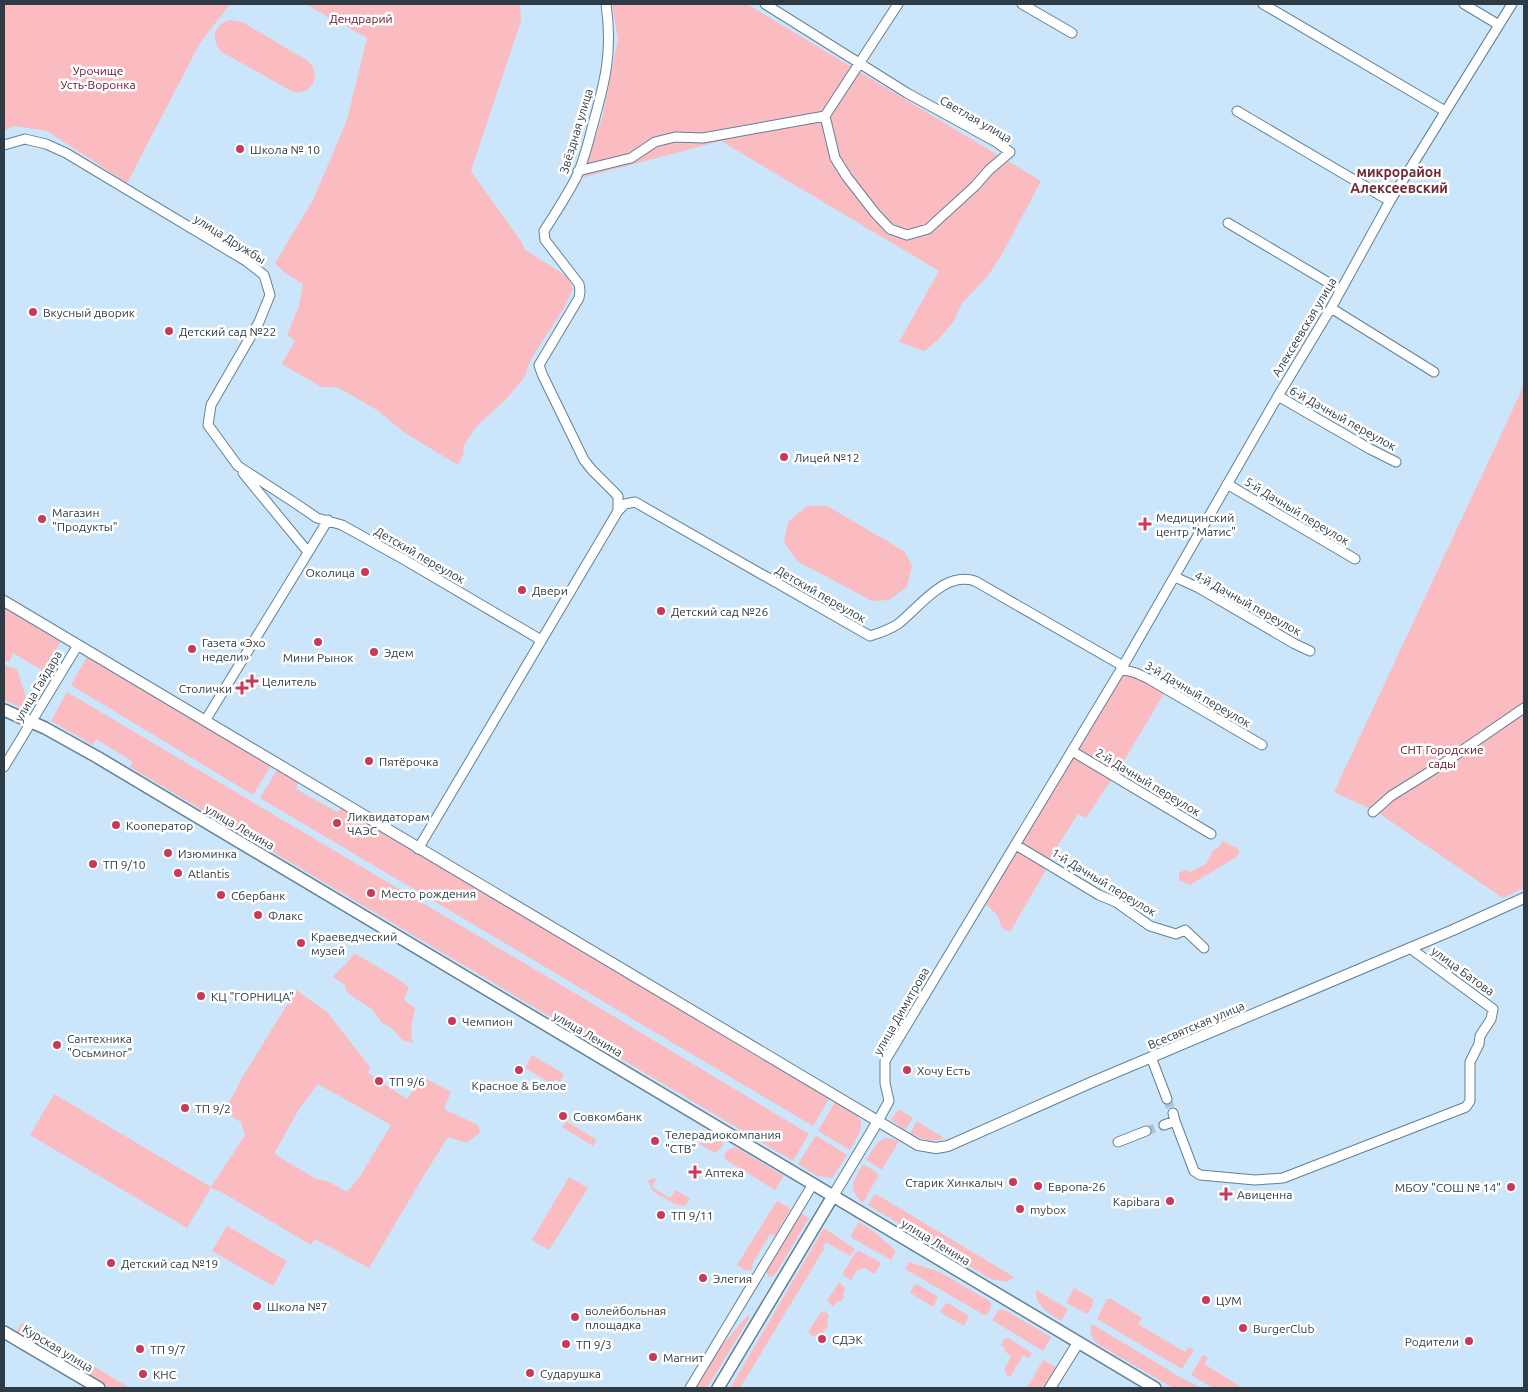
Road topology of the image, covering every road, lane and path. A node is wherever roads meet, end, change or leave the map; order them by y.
1 (606, 4) edge
2 (766, 4) edge
3 (898, 4) edge
4 (1022, 4) edge
5 (1263, 4) edge
6 (1464, 4) edge
7 (1512, 4) edge
8 (1499, 25) junction
9 (1072, 33) dead end
10 (859, 63) junction
11 (1237, 111) dead end
12 (1445, 111) junction
13 (825, 116) junction
14 (4, 145) edge
15 (578, 172) junction
16 (1390, 201) junction
17 (1228, 223) dead end
18 (1341, 290) junction
19 (1331, 308) junction
20 (1434, 372) dead end
21 (1278, 396) junction
22 (1396, 462) dead end
23 (238, 466) junction
24 (1227, 484) junction
25 (618, 511) junction
26 (328, 520) junction
27 (308, 552) junction
28 (1355, 560) dead end
29 (1174, 577) junction
30 (4, 601) edge
31 (541, 640) junction
32 (78, 645) junction
33 (1310, 651) dead end
34 (1122, 668) junction
35 (1524, 708) edge
36 (4, 710) edge
37 (205, 721) junction
38 (32, 722) junction
39 (1262, 745) dead end
40 (1072, 751) junction
41 (4, 766) edge
42 (1373, 812) dead end
43 (1211, 834) dead end
44 (1016, 844) junction
45 (418, 849) junction
46 (1524, 898) edge
47 (1204, 948) dead end
48 (1410, 948) junction
49 (1151, 1058) junction
50 (1168, 1099) tunnel mouth
51 (878, 1121) junction
52 (1164, 1125) tunnel mouth
53 (1146, 1131) tunnel mouth
54 (1118, 1142) dead end
55 (813, 1184) junction
56 (833, 1196) junction
57 (4, 1332) edge
58 (1078, 1343) junction
59 (99, 1388) edge
60 (690, 1388) edge
61 (718, 1388) edge
62 (1050, 1388) edge
63 (1155, 1388) edge

1 - 15 street, Звёздная улица
2 - 10 street, Светлая улица
3 - 10 street
4 - 9 street
5 - 12 street
6 - 8 street
7 - 8 street, Алексеевская улица
8 - 12 street, Алексеевская улица
10 - 13 street
10 - 13 street, Светлая улица
11 - 16 street
12 - 16 street, Алексеевская улица
13 - 15 street
14 - 23 street, улица Дружбы
15 - 25 street, Звёздная улица
16 - 18 street, Алексеевская улица
17 - 18 street
18 - 19 street, Алексеевская улица
19 - 20 street
19 - 21 street, Алексеевская улица
21 - 22 street, 6-й Дачный переулок
21 - 24 street, Алексеевская улица
23 - 26 street, улица Дружбы
23 - 27 street
24 - 28 street, 5-й Дачный переулок
24 - 29 street, Алексеевская улица
25 - 31 street
25 - 34 street, Детский переулок
26 - 27 street
26 - 31 street, Детский переулок
27 - 37 street
29 - 33 street, 4-й Дачный переулок
29 - 34 street, Алексеевская улица
30 - 32 street, Всесвятская улица
31 - 45 street
32 - 37 street, Всесвятская улица
32 - 38 street, улица Гайдара
34 - 39 street, 3-й Дачный переулок
34 - 40 street
35 - 42 street
36 - 38 main road, улица Ленина
37 - 45 street, Всесвятская улица
38 - 41 street, улица Гайдара
38 - 55 main road, улица Ленина
40 - 43 street, 2-й Дачный переулок
40 - 44 street
44 - 47 street, 1-й Дачный переулок
44 - 51 street, улица Димитрова
45 - 51 street, Всесвятская улица
46 - 48 street, Всесвятская улица
48 - 49 street, Всесвятская улица
48 - 52 street, улица Батова
49 - 50 street
49 - 51 street, Всесвятская улица
51 - 56 street
53 - 54 street
55 - 56 main road, улица Ленина
55 - 60 street
56 - 58 main road, улица Ленина
56 - 61 main road
57 - 59 main road, Курская улица
58 - 62 street
58 - 63 main road, улица Ленина

